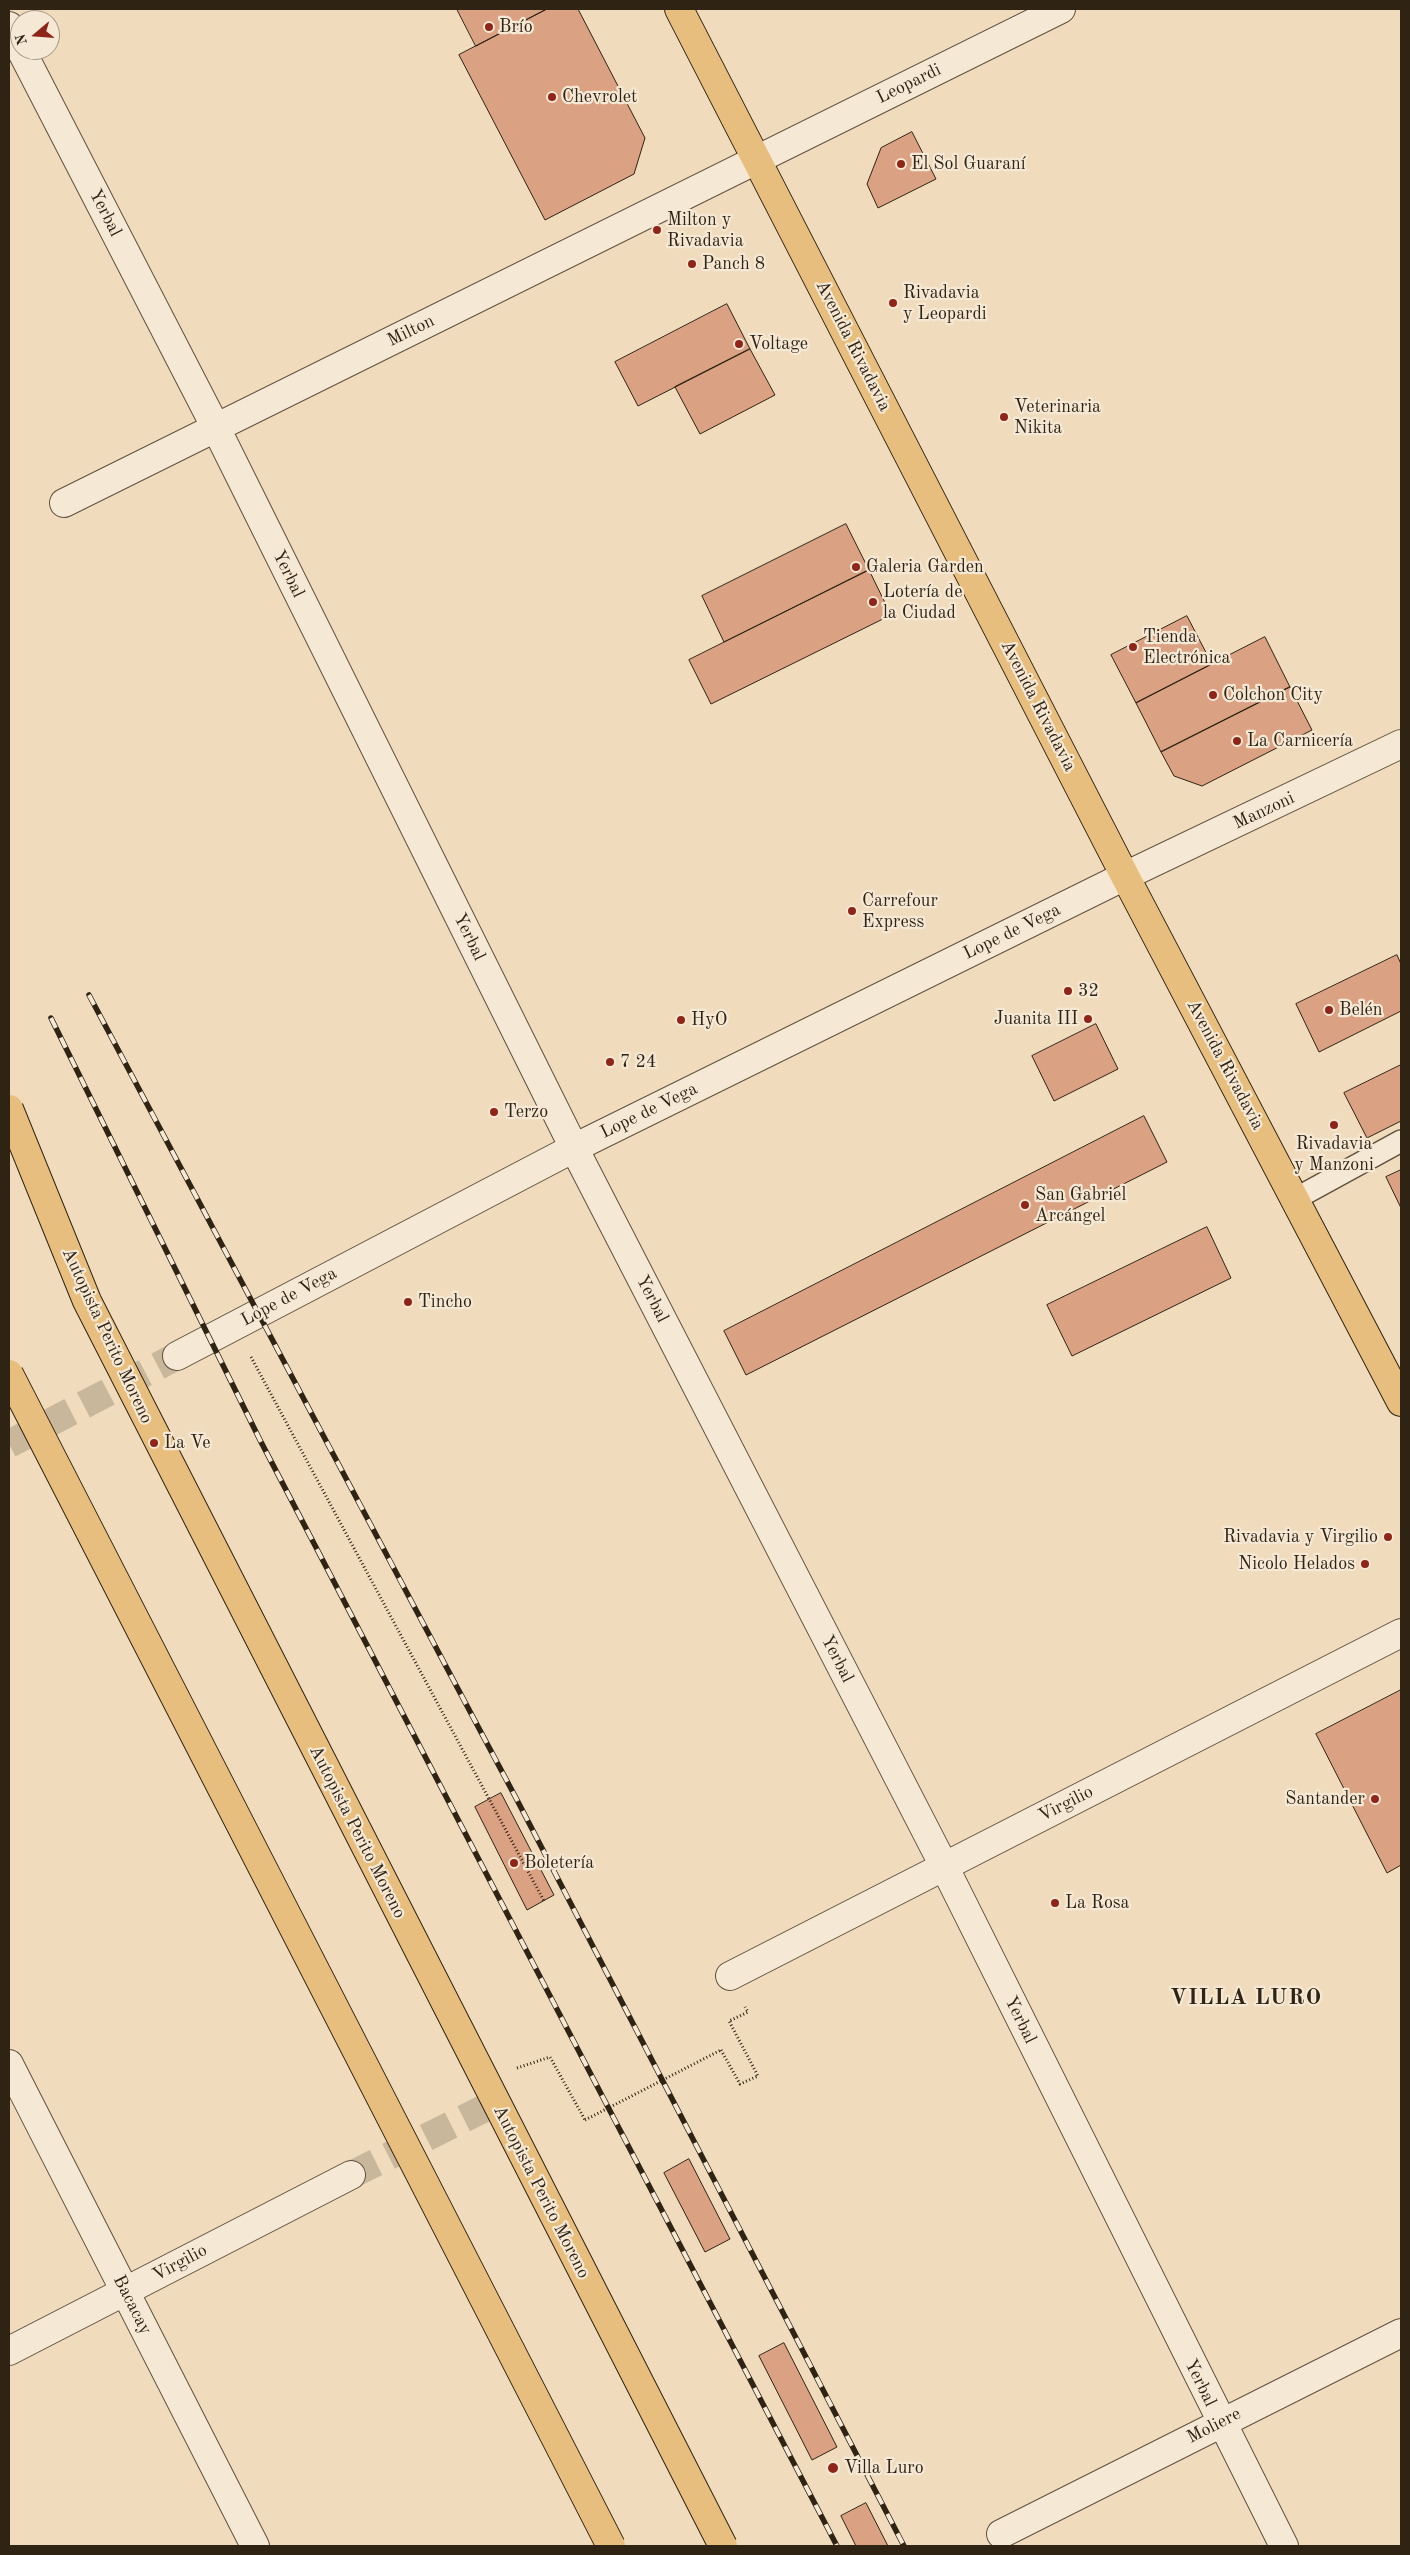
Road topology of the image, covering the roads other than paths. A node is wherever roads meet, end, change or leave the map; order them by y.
1 (679, 9) edge
2 (1061, 9) edge
3 (26, 60) edge
4 (758, 159) junction
5 (216, 428) junction
6 (64, 503) dead end
7 (1401, 744) edge
8 (1125, 876) junction
9 (9, 1109) edge
10 (1401, 1141) edge
11 (574, 1148) junction
12 (1296, 1199) junction
13 (177, 1356) tunnel mouth
14 (9, 1374) edge
15 (1401, 1402) edge
16 (1401, 1633) edge
17 (944, 1866) junction
18 (730, 1976) dead end
19 (9, 2064) edge
20 (351, 2174) tunnel mouth
21 (125, 2292) junction
22 (1401, 2333) edge
23 (9, 2351) edge
24 (1220, 2423) junction
25 (1000, 2534) dead end
26 (255, 2546) edge
27 (610, 2546) edge
28 (722, 2546) edge
29 (1284, 2546) edge

1 - 4 main road, Avenida Rivadavia
2 - 4 street, Leopardi
3 - 5 street, Yerbal
4 - 5 street, Milton
4 - 8 main road, Avenida Rivadavia
5 - 6 street, Milton
5 - 11 street, Yerbal
7 - 8 street, Manzoni
8 - 11 street, Lope de Vega
8 - 12 main road, Avenida Rivadavia
9 - 28 main road, Autopista Perito Moreno, bridge
10 - 12 lane
11 - 13 street, Lope de Vega
11 - 17 street, Yerbal
12 - 15 main road, Avenida Rivadavia
14 - 27 main road, bridge
16 - 17 street, Virgilio
17 - 18 street, Virgilio
17 - 24 street, Yerbal
19 - 21 street, Bacacay
20 - 21 street, Virgilio
21 - 23 street, Virgilio
21 - 26 street, Bacacay
22 - 24 street, Moliere
24 - 25 street, Moliere
24 - 29 street, Yerbal

